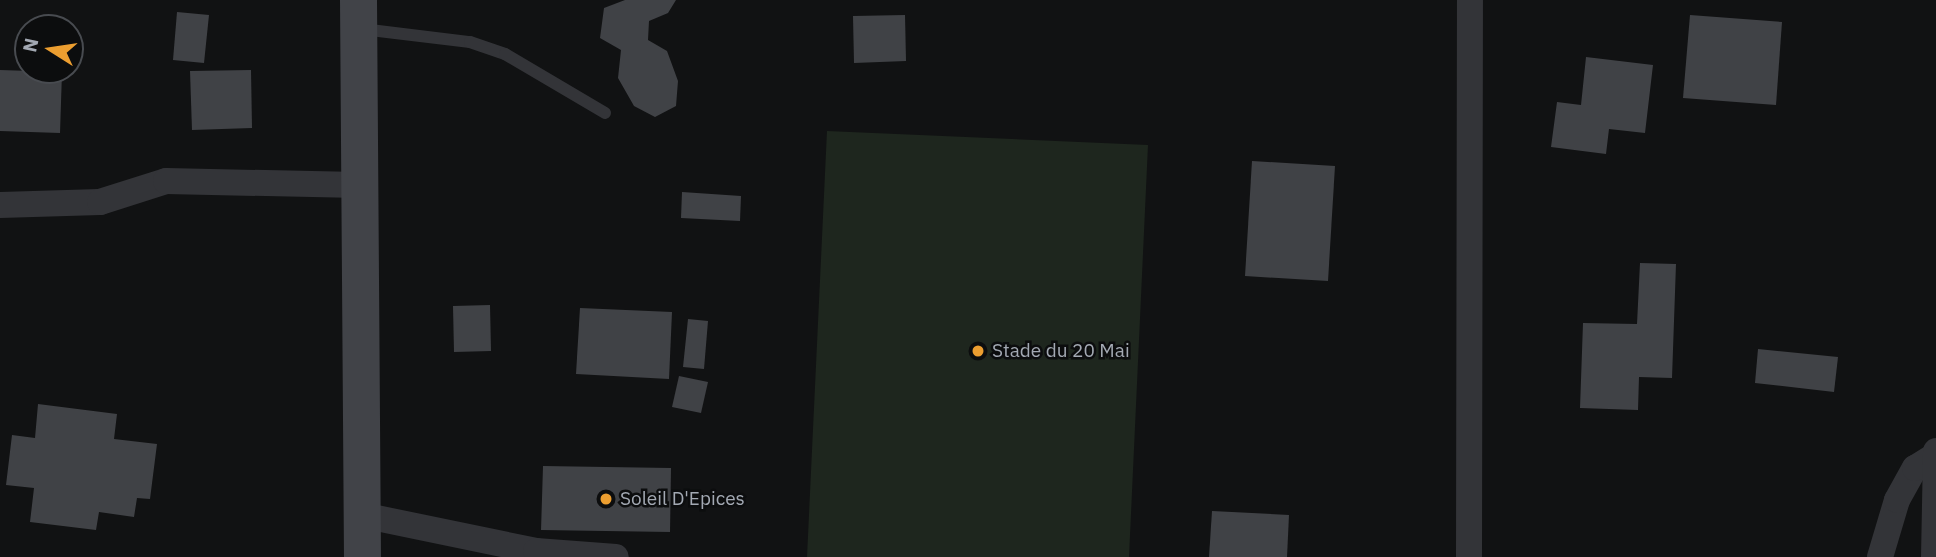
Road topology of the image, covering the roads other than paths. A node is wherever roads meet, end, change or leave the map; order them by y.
1 (1470, 0) edge
2 (358, 14) edge
3 (606, 113) dead end
4 (359, 185) junction
5 (0, 205) edge
6 (1936, 453) edge
7 (362, 515) junction
8 (362, 557) edge
9 (616, 557) edge
10 (1469, 557) edge
11 (1880, 557) edge
12 (1934, 557) edge

1 - 10 street
2 - 3 lane
2 - 4 street
4 - 5 street
4 - 7 street
6 - 11 street
6 - 12 street
7 - 8 street
7 - 9 street

